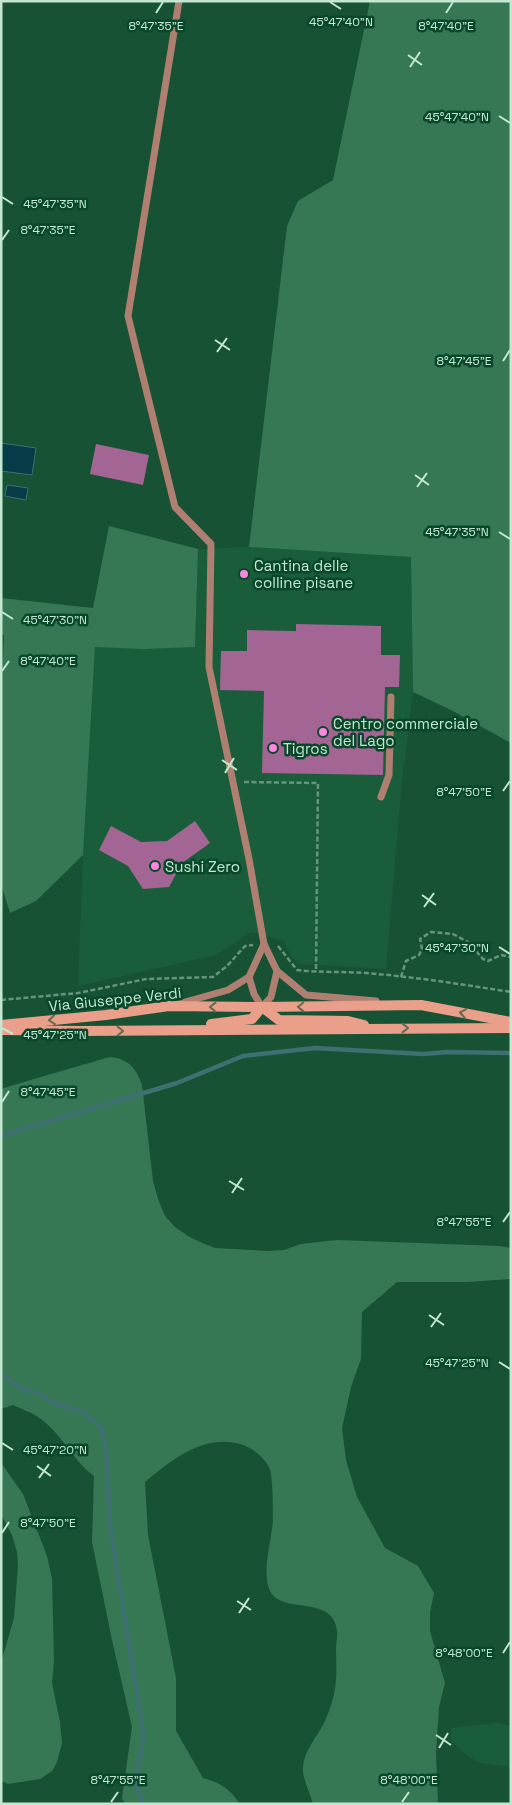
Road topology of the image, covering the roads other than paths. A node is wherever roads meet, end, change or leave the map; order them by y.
1 (179, 1) edge
2 (391, 697) dead end
3 (381, 797) dead end
4 (264, 944) junction
5 (277, 970) junction
6 (249, 977) junction
7 (421, 1005) junction
8 (169, 1006) junction
9 (262, 1007) junction
10 (511, 1022) edge
11 (1, 1025) edge
12 (375, 1028) junction
13 (511, 1028) edge
14 (1, 1030) edge
15 (165, 1030) junction

1 - 4 lane
2 - 3 lane
4 - 5 lane
4 - 6 lane
5 - 7 lane
5 - 9 lane
6 - 8 lane
6 - 9 lane
7 -> 9 main road, Via Giuseppe Verdi
10 -> 7 main road, Via Giuseppe Verdi
9 -> 8 main road, Via Giuseppe Verdi
8 -> 11 main road, Via Giuseppe Verdi
9 - 12 main road, Via Giuseppe Verdi
9 - 15 main road, Via Giuseppe Verdi
12 -> 13 main road, Via Giuseppe Verdi
12 - 15 main road, Via Giuseppe Verdi
14 -> 15 main road, Via Giuseppe Verdi

